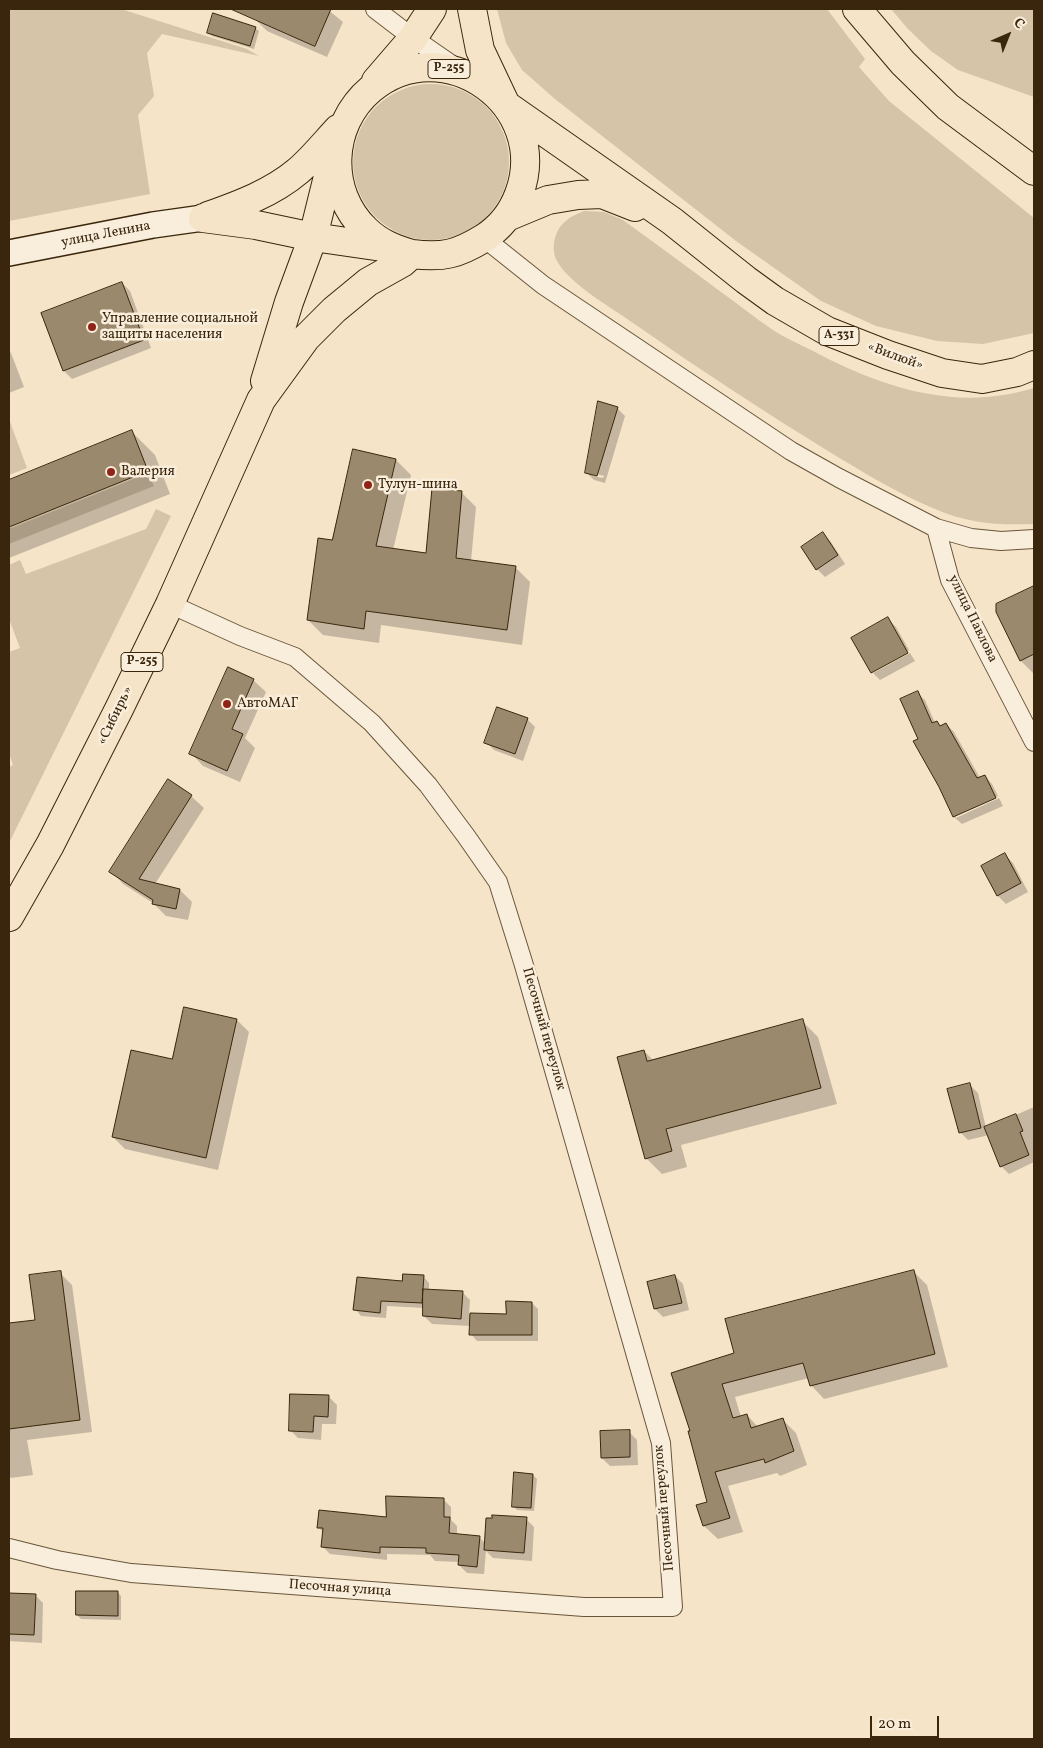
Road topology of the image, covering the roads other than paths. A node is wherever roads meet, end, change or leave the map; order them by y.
1 (375, 9) edge
2 (432, 9) edge
3 (472, 9) edge
4 (857, 9) edge
5 (413, 38) junction
6 (466, 74) junction
7 (364, 95) junction
8 (506, 106) junction
9 (344, 123) junction
10 (1034, 171) edge
11 (507, 217) junction
12 (203, 218) junction
13 (672, 221) junction
14 (312, 237) junction
15 (484, 238) junction
16 (404, 252) junction
17 (9, 253) edge
18 (1034, 366) edge
19 (261, 400) junction
20 (936, 528) junction
21 (1034, 539) edge
22 (170, 604) junction
23 (1034, 742) edge
24 (9, 917) edge
25 (9, 1548) edge
26 (673, 1607) joint

1 - 5 street
2 - 5 highway, Р-255
3 - 8 highway, Р-255
4 - 10 highway
5 - 6 street
5 - 7 highway, Р-255
6 - 7 highway, Р-255
6 - 8 highway, Р-255
7 - 9 highway, Р-255
8 - 11 highway, Р-255
8 - 13 highway, А-331
9 - 12 highway
9 - 14 highway, Р-255
9 - 16 highway, Р-255
11 - 13 highway, А-331
11 - 15 highway, Р-255
12 - 14 highway
12 - 17 main road, улица Ленина
13 - 18 highway, «Вилюй» / А-331
14 - 16 highway
14 - 19 highway, Р-255
15 - 16 highway, Р-255
15 - 20 street
16 - 19 highway, Р-255
19 - 22 highway, «Сибирь» / Р-255
20 - 21 street
20 - 23 street, улица Павлова
22 - 24 highway, «Сибирь» / Р-255
22 - 26 street, Песочный переулок
25 - 26 street, Песочная улица

